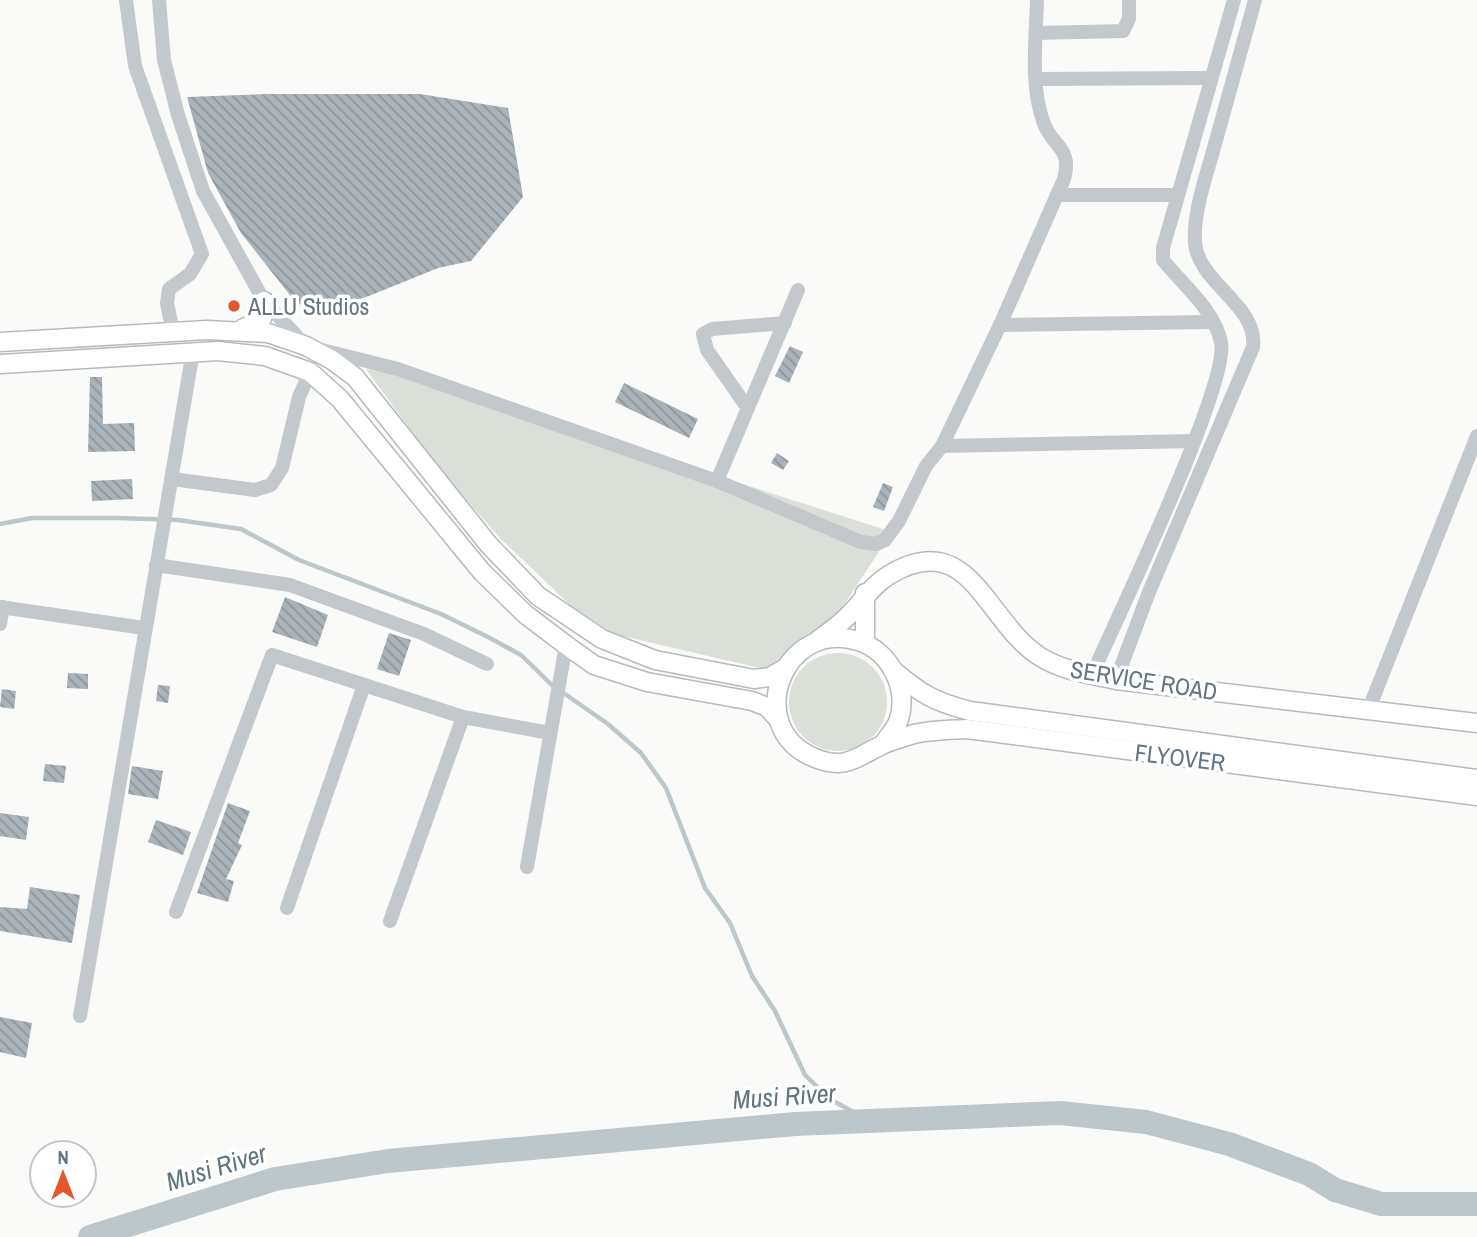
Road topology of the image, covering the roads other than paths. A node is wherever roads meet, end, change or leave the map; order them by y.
1 (126, 0) edge
2 (159, 0) edge
3 (1037, 0) edge
4 (1129, 0) edge
5 (1234, 0) edge
6 (1255, 0) edge
7 (1036, 33) junction
8 (1210, 78) junction
9 (1037, 79) junction
10 (1057, 195) junction
11 (1178, 195) junction
12 (798, 290) dead end
13 (264, 300) junction
14 (1211, 322) junction
15 (785, 323) junction
16 (1000, 325) junction
17 (232, 331) junction
18 (173, 332) junction
19 (62, 338) junction
20 (0, 342) edge
21 (306, 346) junction
22 (193, 351) junction
23 (64, 359) junction
24 (0, 364) edge
25 (310, 372) junction
26 (747, 407) junction
27 (1477, 436) edge
28 (1194, 441) junction
29 (942, 446) junction
30 (172, 479) junction
31 (718, 481) junction
32 (156, 565) junction
33 (865, 593) junction
34 (1, 607) edge
35 (0, 624) edge
36 (144, 628) junction
37 (818, 640) junction
38 (865, 643) junction
39 (566, 645) junction
40 (487, 664) dead end
41 (787, 667) junction
42 (894, 671) junction
43 (1092, 675) junction
44 (1116, 680) junction
45 (365, 685) junction
46 (1368, 711) junction
47 (463, 717) junction
48 (778, 719) junction
49 (968, 720) junction
50 (1476, 723) edge
51 (550, 733) junction
52 (883, 744) junction
53 (1477, 779) edge
54 (1477, 796) edge
55 (527, 867) dead end
56 (287, 908) dead end
57 (176, 912) dead end
58 (390, 921) dead end
59 (80, 1016) dead end

1 - 18 street
2 - 13 street
3 - 7 street
4 - 7 street
5 - 8 street
6 - 44 street
7 - 9 street
8 - 9 street
8 - 11 street
9 - 10 street
10 - 11 street
10 - 16 street
11 - 14 street
12 - 15 street
13 - 17 main road
13 - 21 street
14 - 16 street
14 - 28 street
15 - 26 street
15 - 26 street
16 - 29 street
17 - 18 main road
17 - 21 main road
18 - 19 main road
19 - 20 main road
19 - 23 main road
21 - 31 street
21 - 41 main road
22 - 23 main road
22 - 25 main road
22 - 30 street
23 - 24 main road
25 - 30 street
25 - 39 main road
26 - 31 street
27 - 46 street
28 - 29 street
28 - 43 street
29 - 31 street
30 - 32 street
32 - 36 street
32 - 40 street
33 - 37 main road, SERVICE ROAD
33 - 38 main road
33 - 43 main road, SERVICE ROAD
34 - 35 street
34 - 36 street
36 - 59 street
37 - 38 main road
37 - 41 main road
38 - 42 main road
39 - 48 main road
39 - 51 street
41 - 48 main road
42 - 49 main road, FLYOVER
42 - 52 main road
43 - 44 main road, SERVICE ROAD
44 - 46 main road, SERVICE ROAD
45 - 47 street
45 - 56 street
45 - 57 street
46 - 50 main road, SERVICE ROAD
47 - 51 street
47 - 58 street
48 - 52 main road
49 - 52 main road, FLYOVER
49 - 53 main road, FLYOVER
49 - 54 main road, FLYOVER
51 - 55 street

